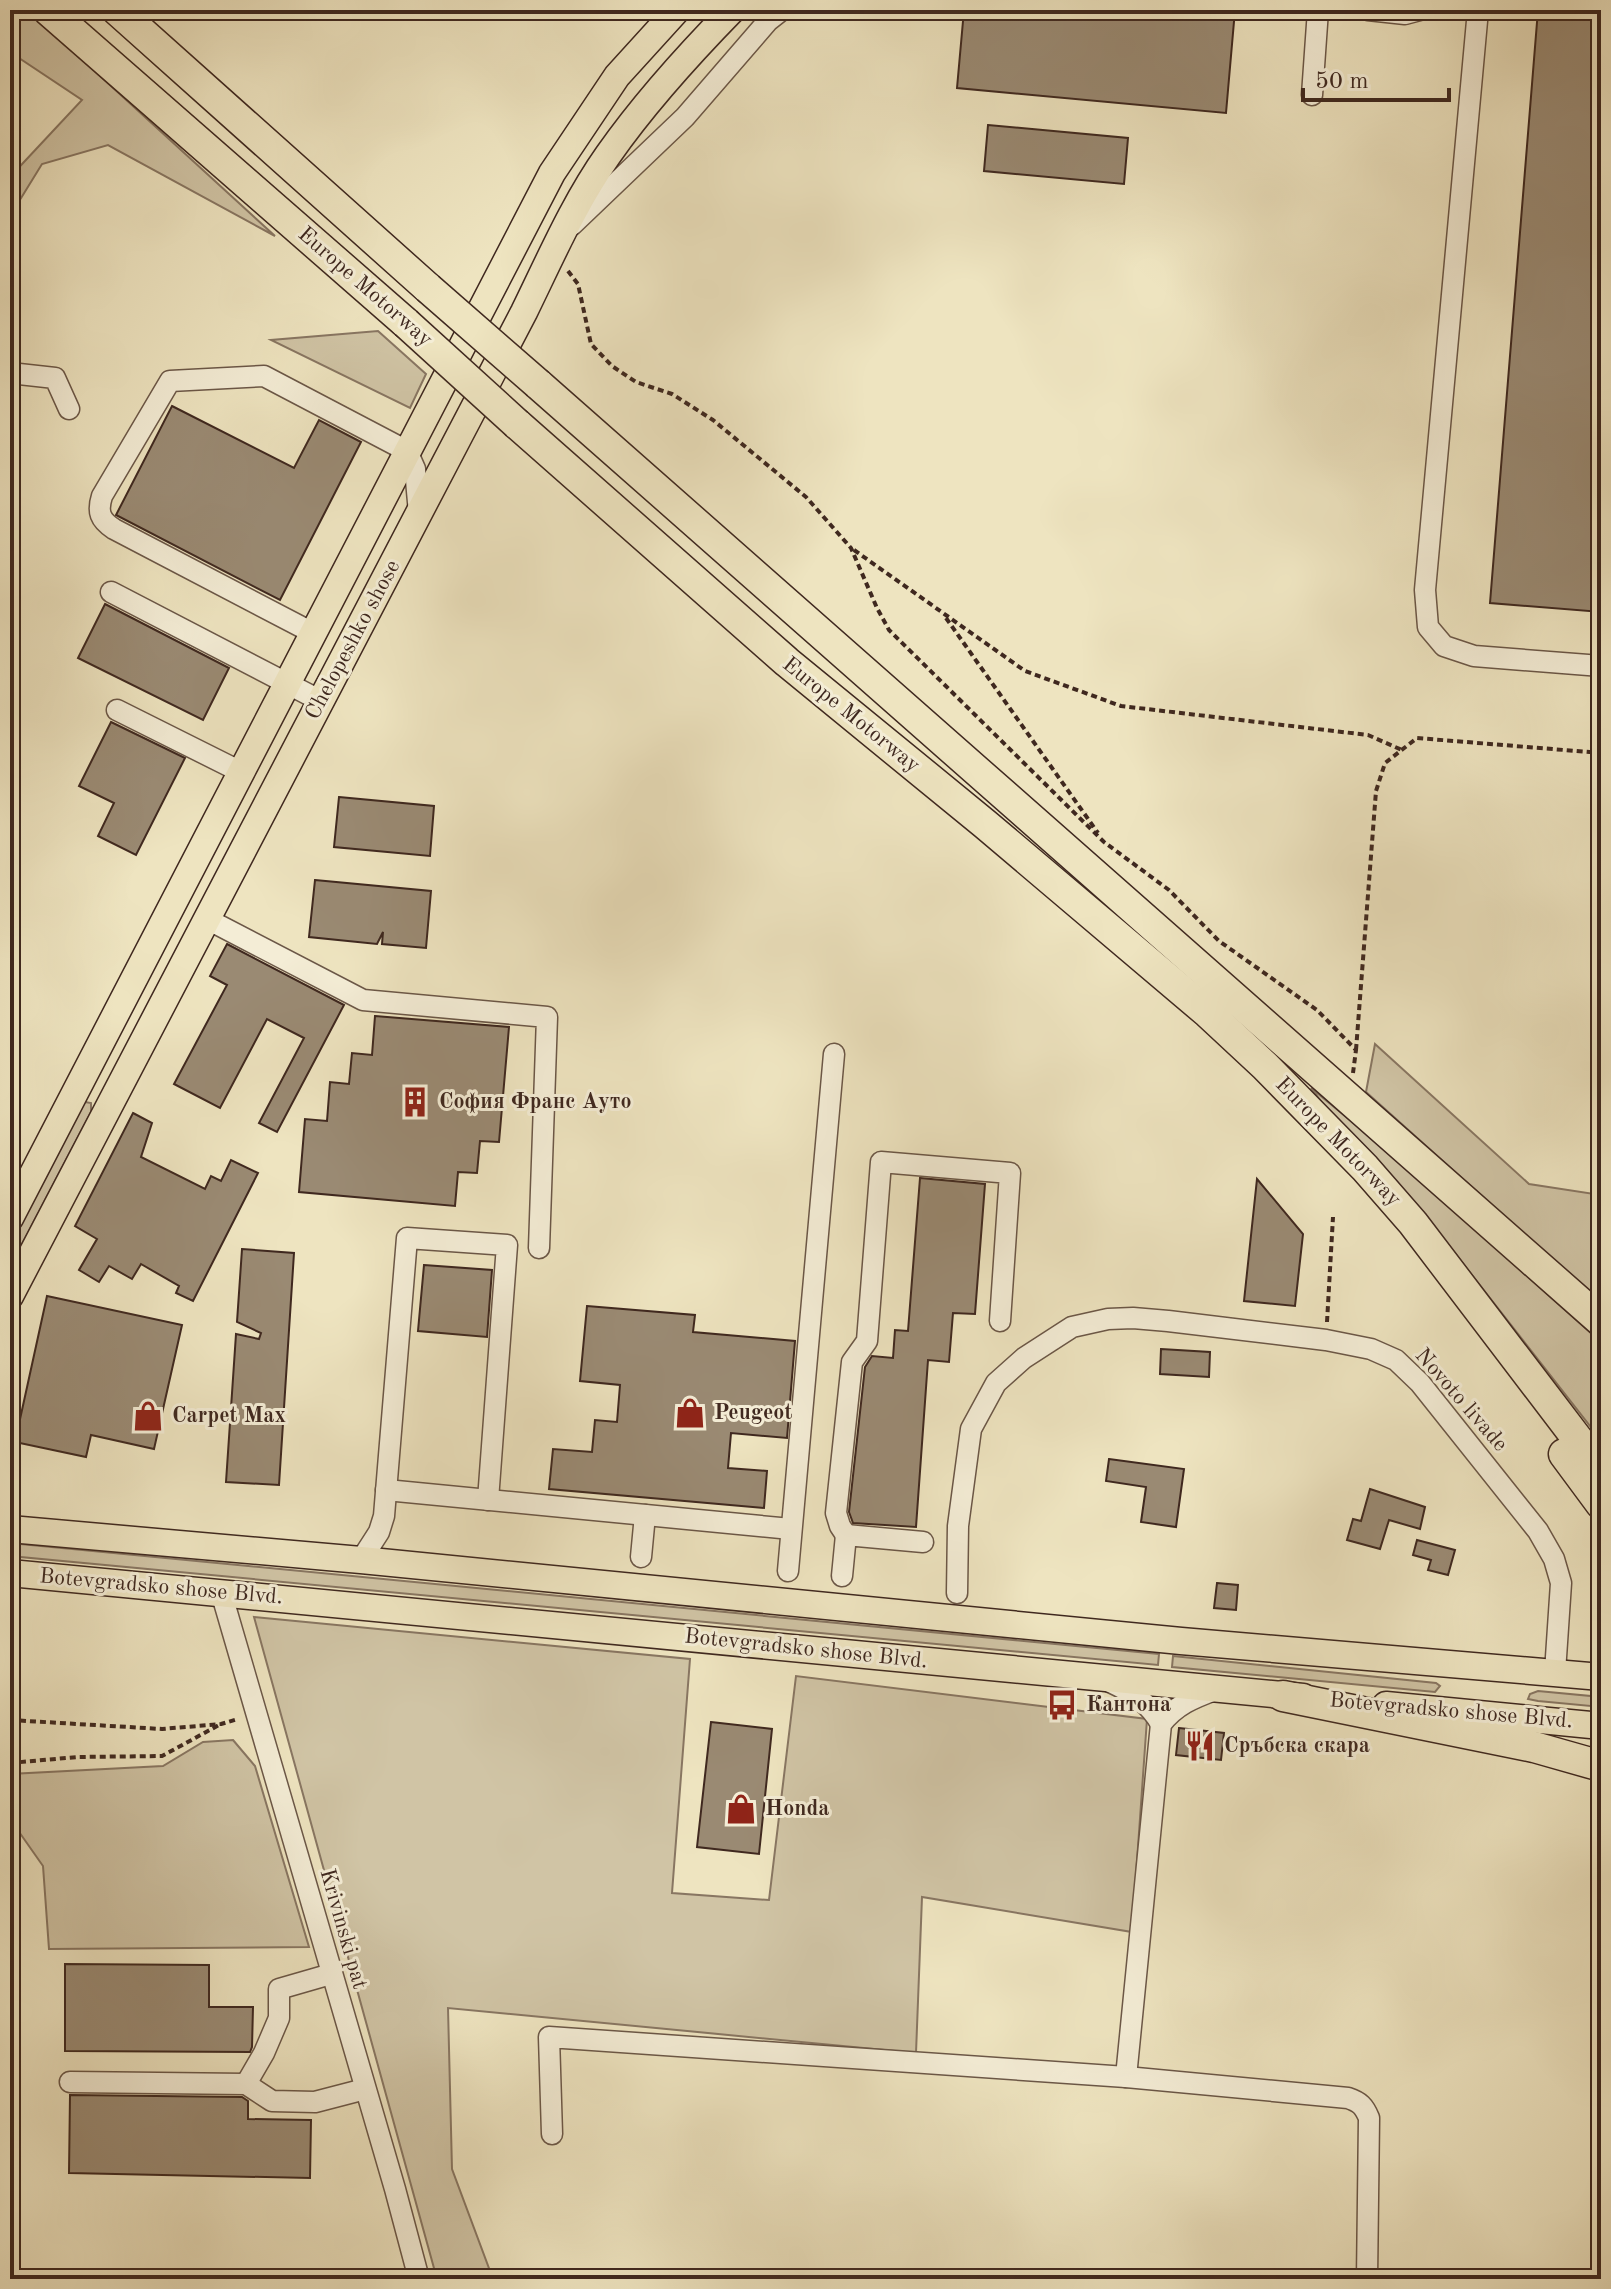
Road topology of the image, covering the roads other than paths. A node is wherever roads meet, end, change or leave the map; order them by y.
1 (48, 10) edge
2 (117, 10) edge
3 (677, 10) edge
4 (732, 10) edge
5 (782, 10) edge
6 (1318, 10) edge
7 (1368, 10) edge
8 (1420, 10) edge
9 (1478, 10) edge
10 (1312, 95) dead end
11 (558, 244) junction
12 (10, 373) edge
13 (69, 409) dead end
14 (407, 451) junction
15 (419, 513) junction
16 (111, 592) dead end
17 (313, 633) junction
18 (787, 662) junction
19 (1601, 666) edge
20 (287, 683) junction
21 (321, 701) junction
22 (117, 710) dead end
23 (241, 772) junction
24 (207, 919) junction
25 (834, 1054) dead end
26 (10, 1218) edge
27 (539, 1248) dead end
28 (10, 1296) edge
29 (1000, 1321) dead end
30 (1601, 1321) edge
31 (1601, 1470) edge
32 (386, 1490) junction
33 (488, 1500) junction
34 (1601, 1504) edge
35 (10, 1511) edge
36 (645, 1515) junction
37 (10, 1529) edge
38 (791, 1529) junction
39 (90, 1535) junction
40 (846, 1535) junction
41 (923, 1542) dead end
42 (641, 1557) dead end
43 (361, 1560) junction
44 (788, 1571) dead end
45 (10, 1573) edge
46 (842, 1576) dead end
47 (221, 1592) junction
48 (957, 1593) dead end
49 (1555, 1672) junction
50 (1100, 1677) junction
51 (1601, 1677) edge
52 (1219, 1689) junction
53 (1283, 1696) junction
54 (1161, 1724) junction
55 (1601, 1726) edge
56 (1601, 1766) edge
57 (331, 1974) junction
58 (1126, 2077) junction
59 (70, 2082) dead end
60 (246, 2084) junction
61 (365, 2089) junction
62 (552, 2134) dead end
63 (419, 2279) edge
64 (1367, 2279) edge

1 - 18 highway, Europe Motorway, bridge
2 - 30 highway, Europe Motorway, bridge
3 - 14 main road, Chelopeshko shose
4 - 11 main road, Chelopeshko shose
5 - 11 street
6 - 10 street
7 - 8 street
9 - 19 street
11 - 15 main road, Chelopeshko shose
12 - 13 street
14 - 15 street
14 - 17 main road, Chelopeshko shose
14 - 17 street
15 - 21 main road, Chelopeshko shose
16 - 20 street
17 - 20 main road, Chelopeshko shose
18 - 31 highway, Europe Motorway
18 - 34 highway
20 - 21 street
20 - 23 main road, Chelopeshko shose
21 - 24 main road, Chelopeshko shose
22 - 23 street
23 - 26 main road, Chelopeshko shose
24 - 27 street
24 - 28 main road, Chelopeshko shose
25 - 38 street
29 - 40 street
32 - 33 street
32 - 33 street
32 - 43 street
33 - 36 street
35 - 39 main road
36 - 38 street
36 - 42 street
37 - 39 main road, Botevgradsko shose Blvd.
38 - 44 street
39 - 43 main road, Botevgradsko shose Blvd.
40 - 41 street
40 - 46 street
43 - 49 main road, Botevgradsko shose Blvd.
45 - 47 main road, Botevgradsko shose Blvd.
47 - 50 main road, Botevgradsko shose Blvd.
47 - 57 street, Krivinski pat
48 - 49 street, Novoto livade
49 - 51 main road, Botevgradsko shose Blvd.
50 - 52 main road, Botevgradsko shose Blvd.
50 - 54 street
52 - 53 main road, Botevgradsko shose Blvd.
52 - 54 street
53 - 55 main road, Botevgradsko shose Blvd.
53 - 56 highway
54 - 58 street
57 - 60 street
57 - 61 street, Krivinski pat
58 - 62 street
58 - 64 street
59 - 60 street
60 - 61 street
61 - 63 street, Krivinski pat

